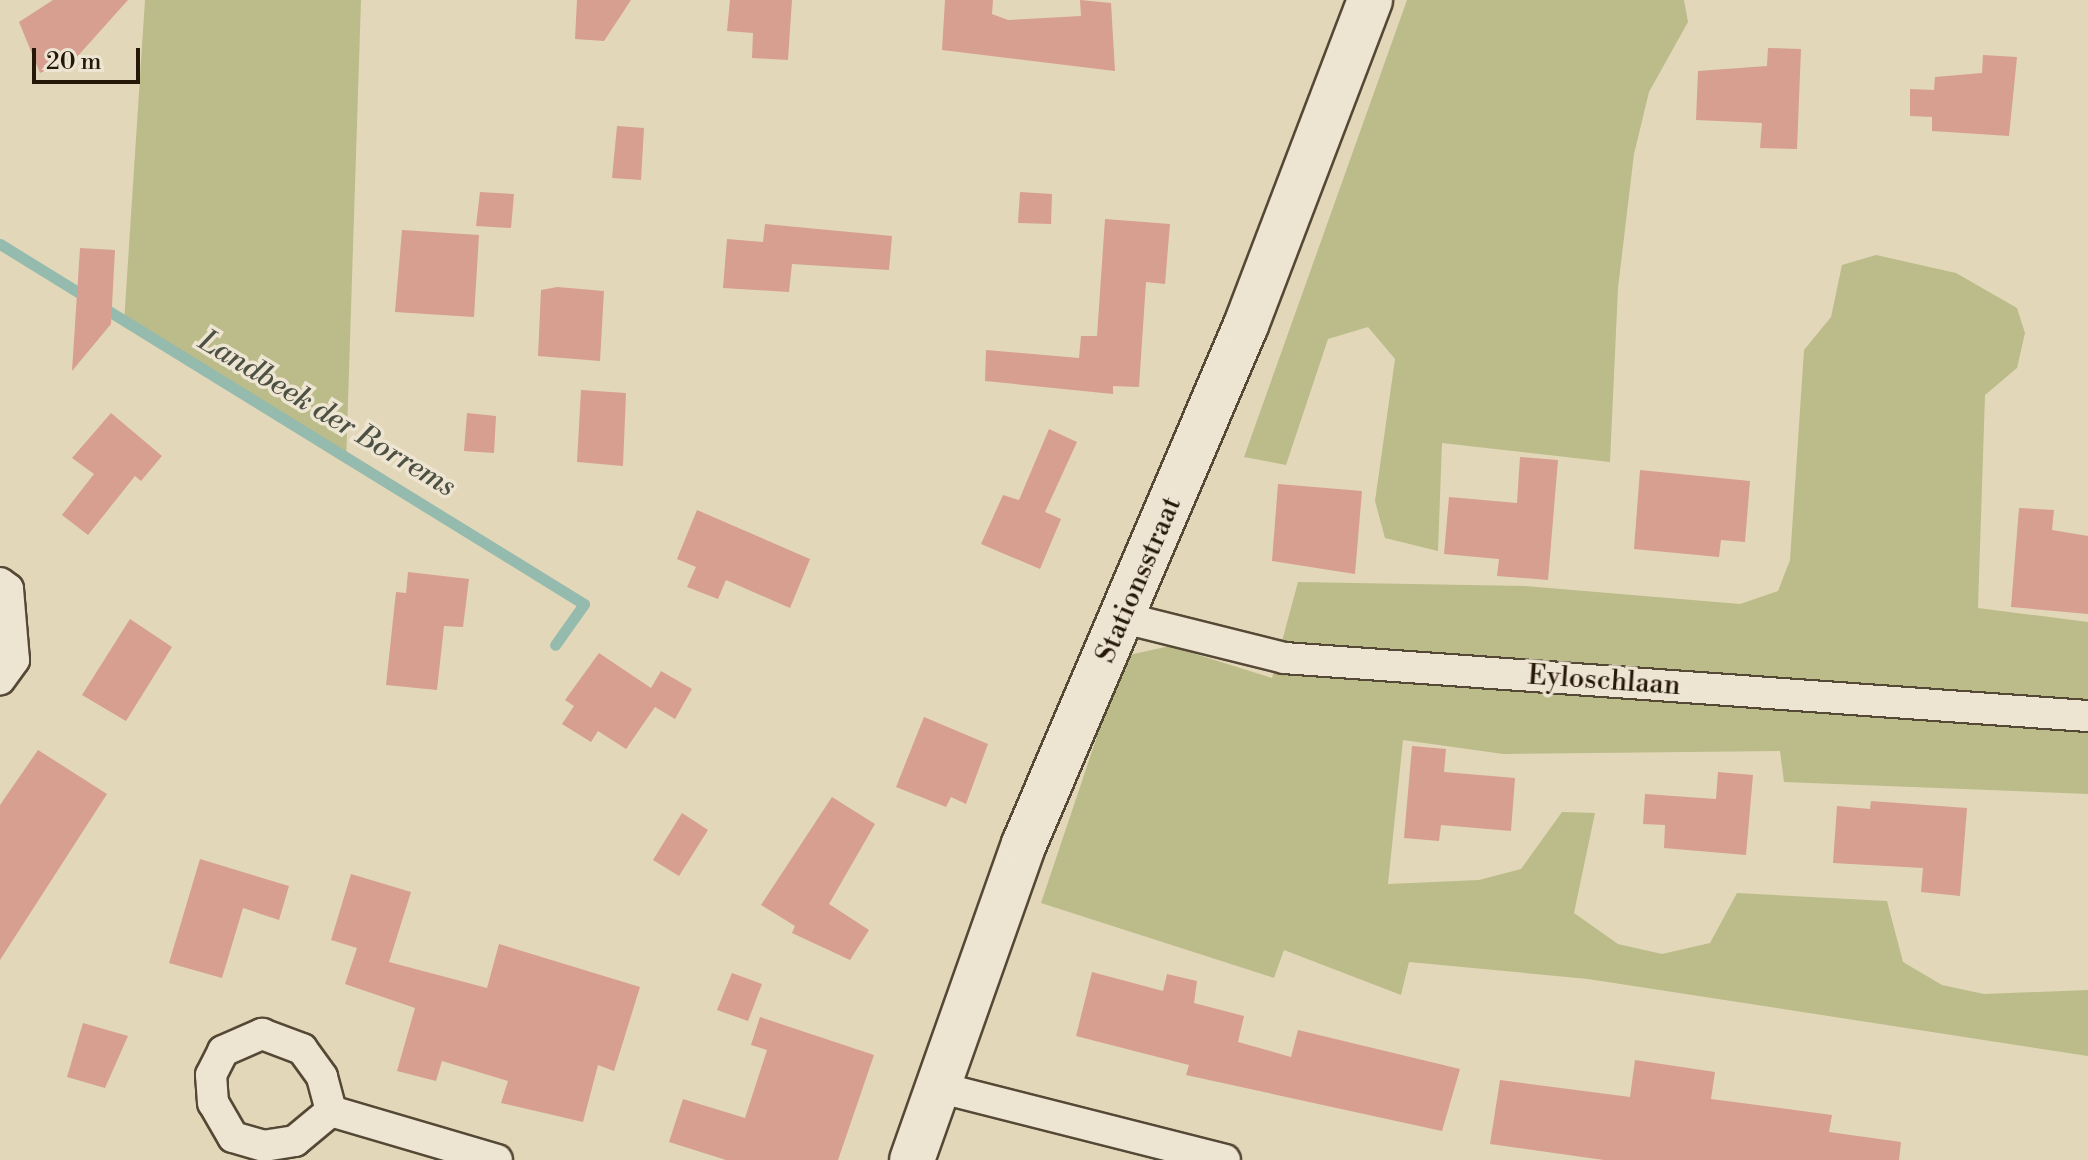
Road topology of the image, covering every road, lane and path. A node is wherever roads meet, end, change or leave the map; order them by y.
1 (1370, 0) edge
2 (0, 583) edge
3 (1124, 618) junction
4 (0, 679) edge
5 (2088, 716) edge
6 (937, 1087) junction
7 (331, 1111) dead end
8 (497, 1160) edge
9 (912, 1160) edge
10 (1225, 1160) edge

1 - 3 street, Stationsstraat
2 - 4 street
3 - 5 street, Eyloschlaan
3 - 6 street, Stationsstraat
6 - 9 street, Stationsstraat
6 - 10 street
7 - 8 street

